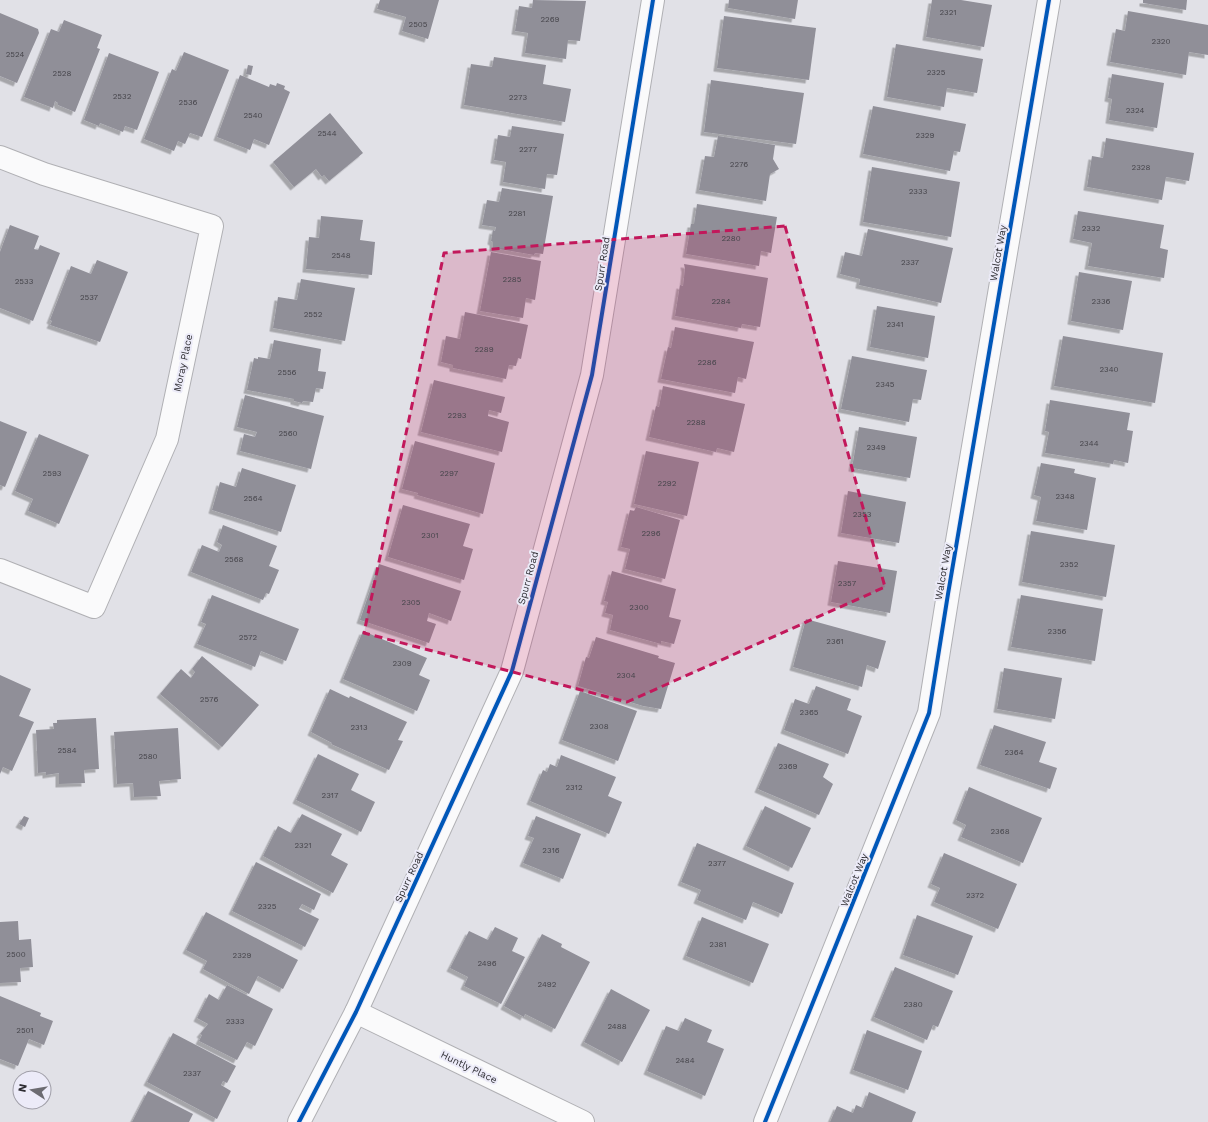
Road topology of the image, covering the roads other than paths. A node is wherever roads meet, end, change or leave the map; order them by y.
1 (653, 0) edge
2 (1050, 0) edge
3 (0, 157) edge
4 (0, 570) edge
5 (356, 1012) junction
6 (299, 1122) edge
7 (583, 1122) edge
8 (765, 1122) edge

1 - 5 street, Spurr Road
2 - 8 street, Walcot Way
3 - 4 street, Moray Place
5 - 6 street, Spurr Road
5 - 7 street, Huntly Place

